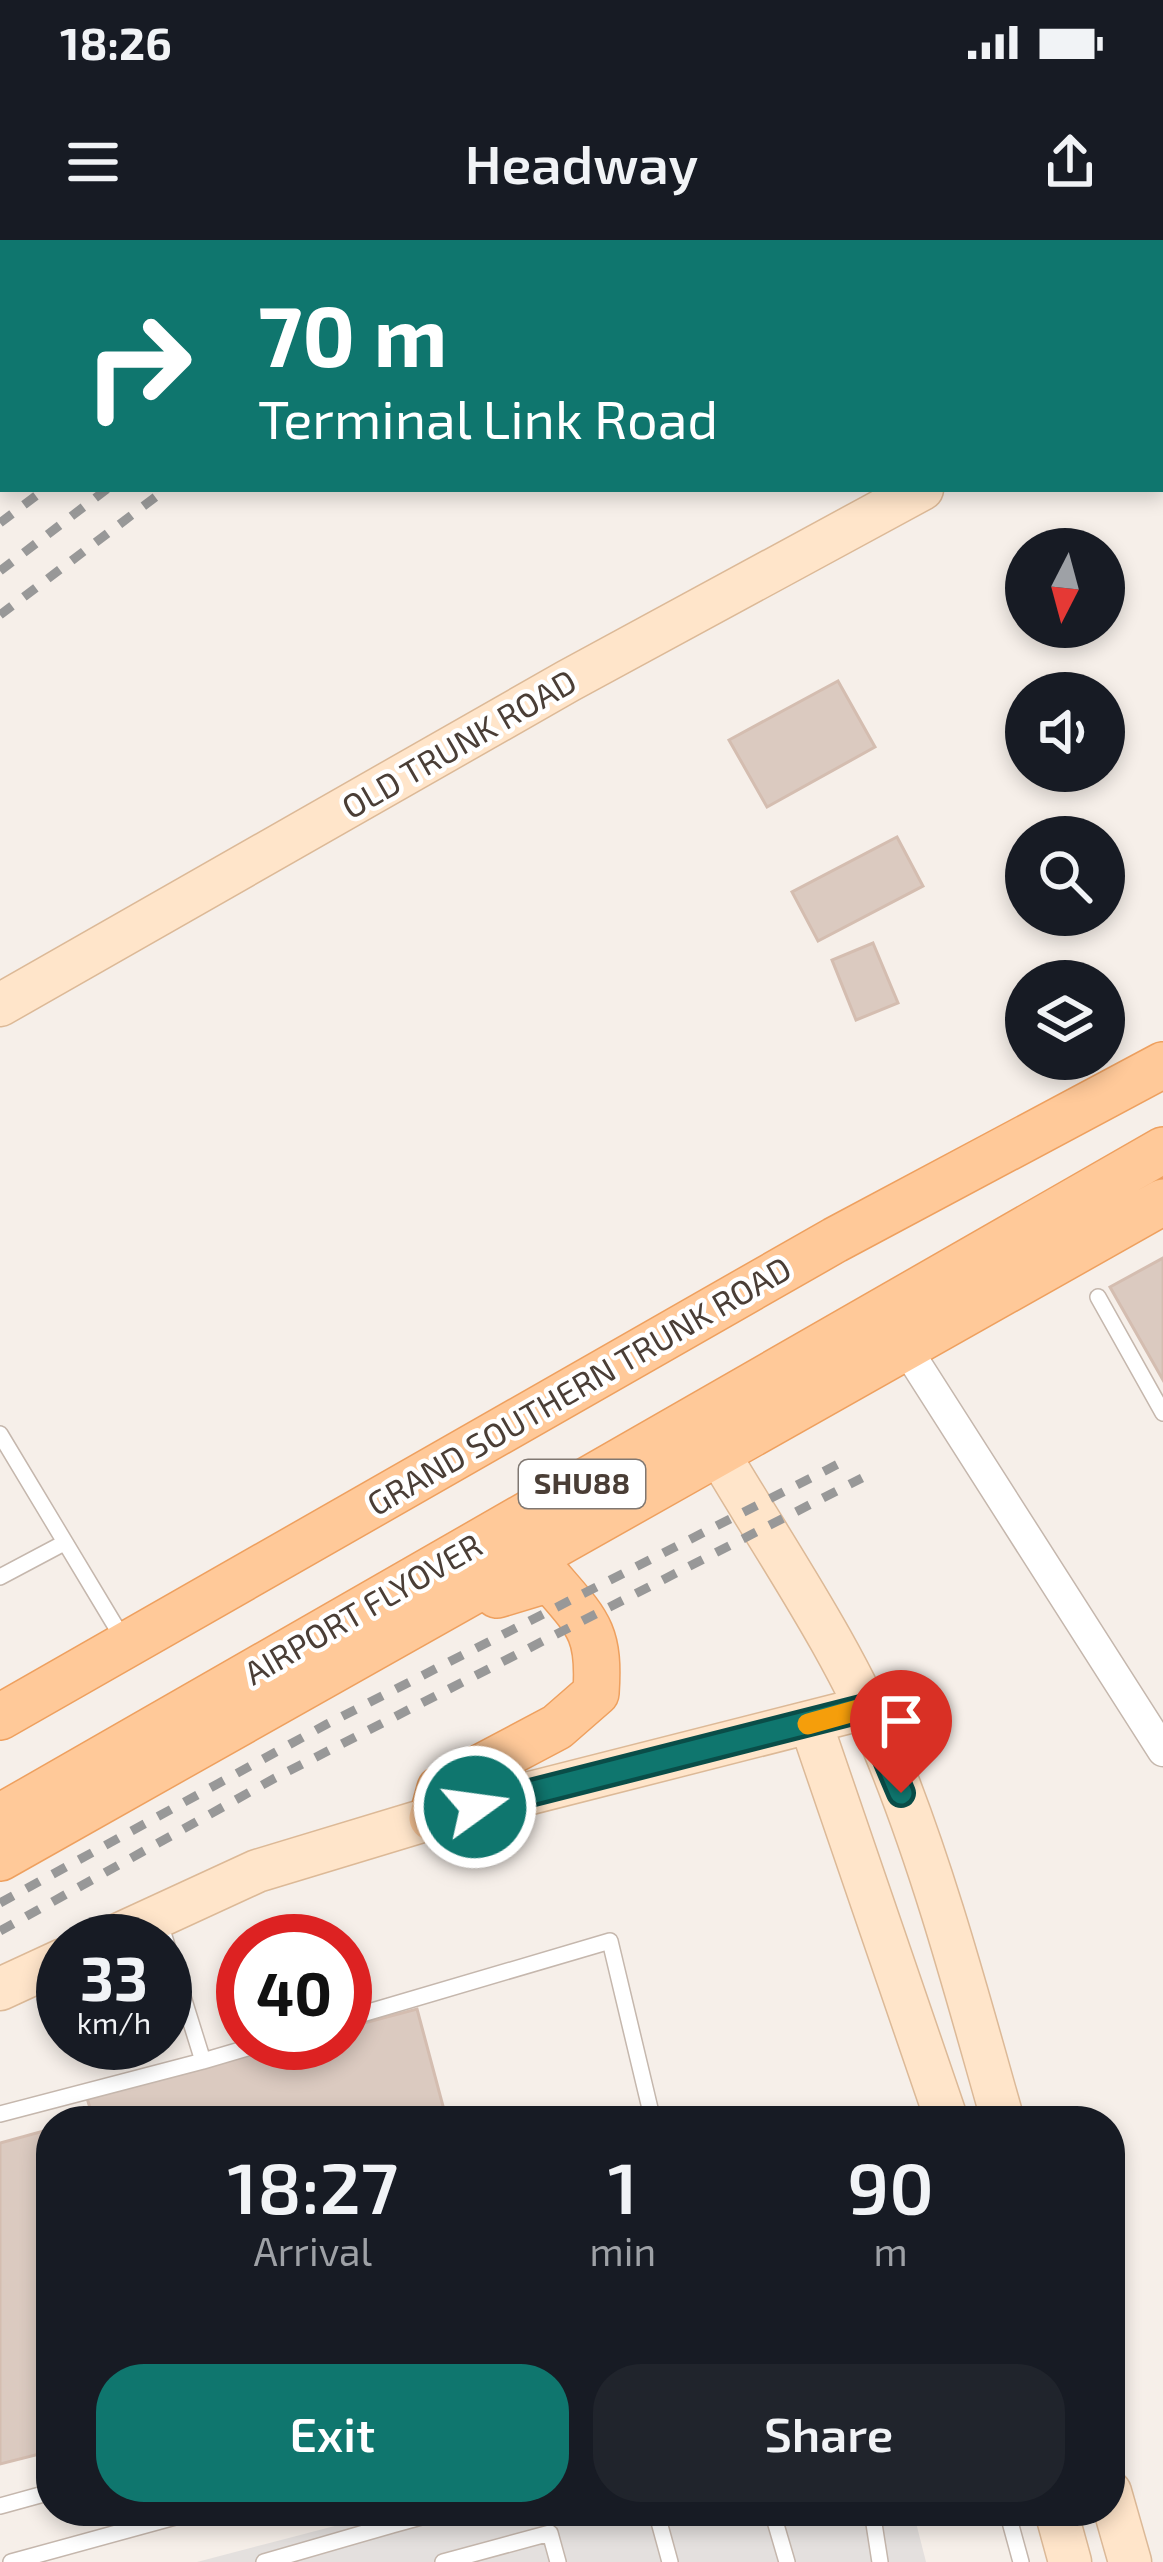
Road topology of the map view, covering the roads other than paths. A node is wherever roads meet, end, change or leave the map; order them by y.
1 (916, 492) edge
2 (0, 1005) edge
3 (1163, 1065) edge
4 (1163, 1150) edge
5 (1163, 1202) edge
6 (1098, 1297) dead end
7 (904, 1345) junction
8 (1163, 1413) edge
9 (0, 1434) edge
10 (717, 1451) junction
11 (64, 1543) junction
12 (0, 1577) edge
13 (126, 1645) junction
14 (865, 1708) junction
15 (0, 1717) edge
16 (811, 1724) junction
17 (225, 1730) junction
18 (1163, 1751) edge
19 (0, 1817) edge
20 (433, 1818) junction
21 (0, 1858) edge
22 (164, 1914) edge
23 (36, 1972) edge
24 (0, 1989) edge
25 (372, 2011) edge
26 (192, 2026) edge
27 (216, 2057) edge
28 (203, 2061) junction
29 (649, 2106) edge
30 (942, 2106) edge
31 (999, 2106) edge
32 (0, 2114) edge
33 (36, 2496) edge
34 (0, 2506) edge
35 (142, 2526) edge
36 (367, 2526) edge
37 (660, 2526) edge
38 (776, 2526) edge
39 (874, 2526) edge
40 (1011, 2526) edge
41 (1060, 2526) edge
42 (1120, 2526) edge
43 (10, 2562) edge
44 (264, 2562) edge
45 (443, 2562) edge
46 (558, 2562) edge
47 (670, 2562) edge
48 (787, 2562) edge
49 (880, 2562) edge
50 (1021, 2562) edge
51 (1070, 2562) edge
52 (1130, 2562) edge

1 - 2 street, OLD TRUNK ROAD
3 - 13 main road, GRAND SOUTHERN TRUNK ROAD / SHU88
4 - 19 main road, AIRPORT FLYOVER / SHU88
5 - 7 main road
6 - 8 lane
7 - 10 main road
7 - 18 street
9 - 11 lane
10 - 14 street
10 - 17 main road
11 - 12 lane
11 - 13 lane
13 - 15 main road, GRAND SOUTHERN TRUNK ROAD / SHU88
14 - 16 street
14 - 31 street
16 - 20 street
16 - 30 street
17 - 20 main road
17 - 21 main road
20 - 22 street
23 - 24 street
25 - 29 lane
26 - 28 lane
27 - 28 lane
28 - 32 lane
33 - 34 lane
35 - 43 lane
36 - 44 lane
37 - 47 lane
38 - 48 lane
39 - 49 lane
40 - 50 lane
41 - 51 street
42 - 52 street
45 - 46 lane

